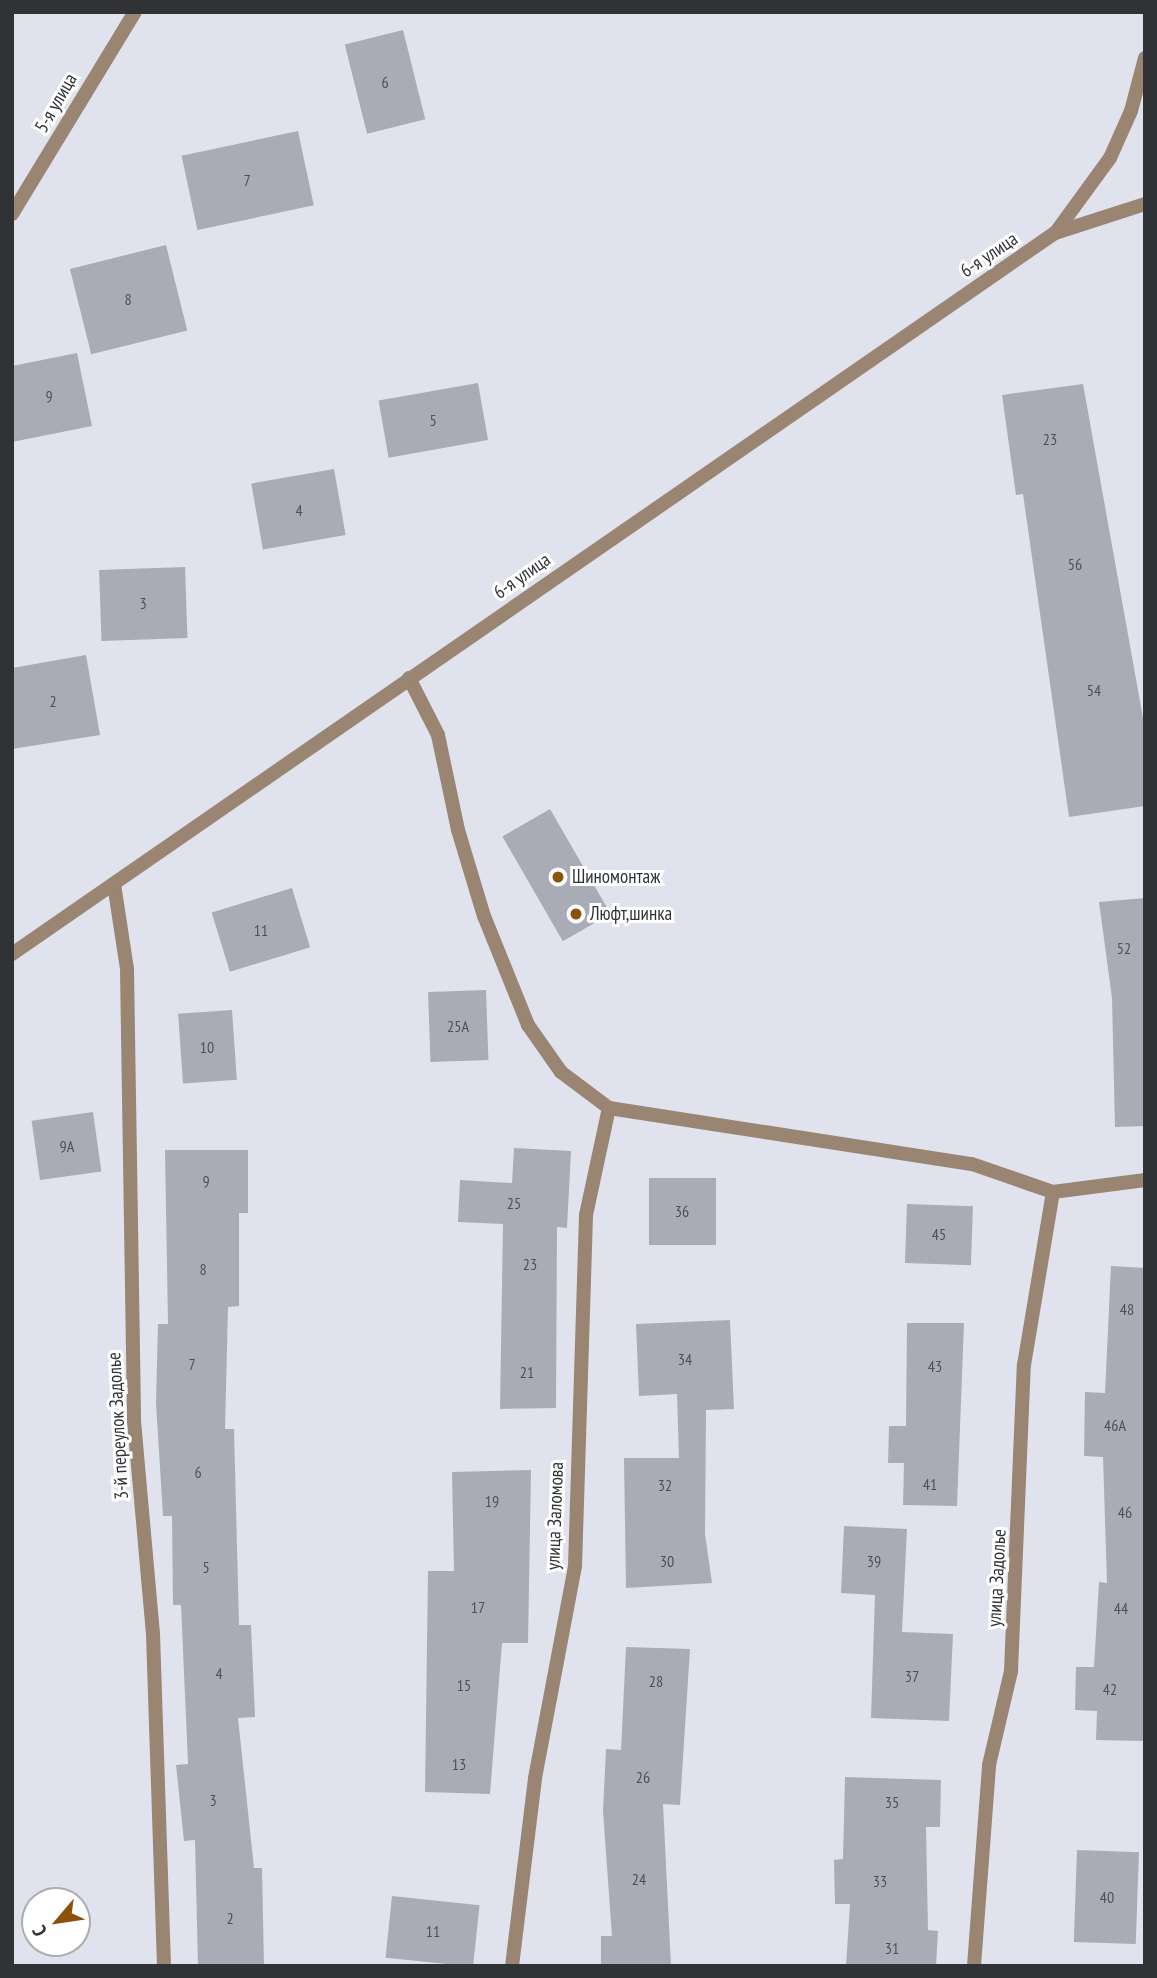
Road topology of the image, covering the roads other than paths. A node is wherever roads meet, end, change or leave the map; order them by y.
1 (135, 12) edge
2 (1145, 58) edge
3 (1145, 204) edge
4 (12, 214) edge
5 (1055, 233) junction
6 (409, 678) junction
7 (114, 884) junction
8 (12, 954) edge
9 (609, 1108) junction
10 (1145, 1180) edge
11 (1053, 1192) junction
12 (164, 1966) edge
13 (512, 1966) edge
14 (974, 1966) edge

1 - 4 street, 5-я улица
2 - 5 street
3 - 5 street
5 - 6 street, 6-я улица
6 - 7 street, 6-я улица
6 - 9 street
7 - 8 street, 6-я улица
7 - 12 street, 3-й переулок Задолье
9 - 11 street
9 - 13 street, улица Заломова
10 - 11 street
11 - 14 street, улица Задолье

